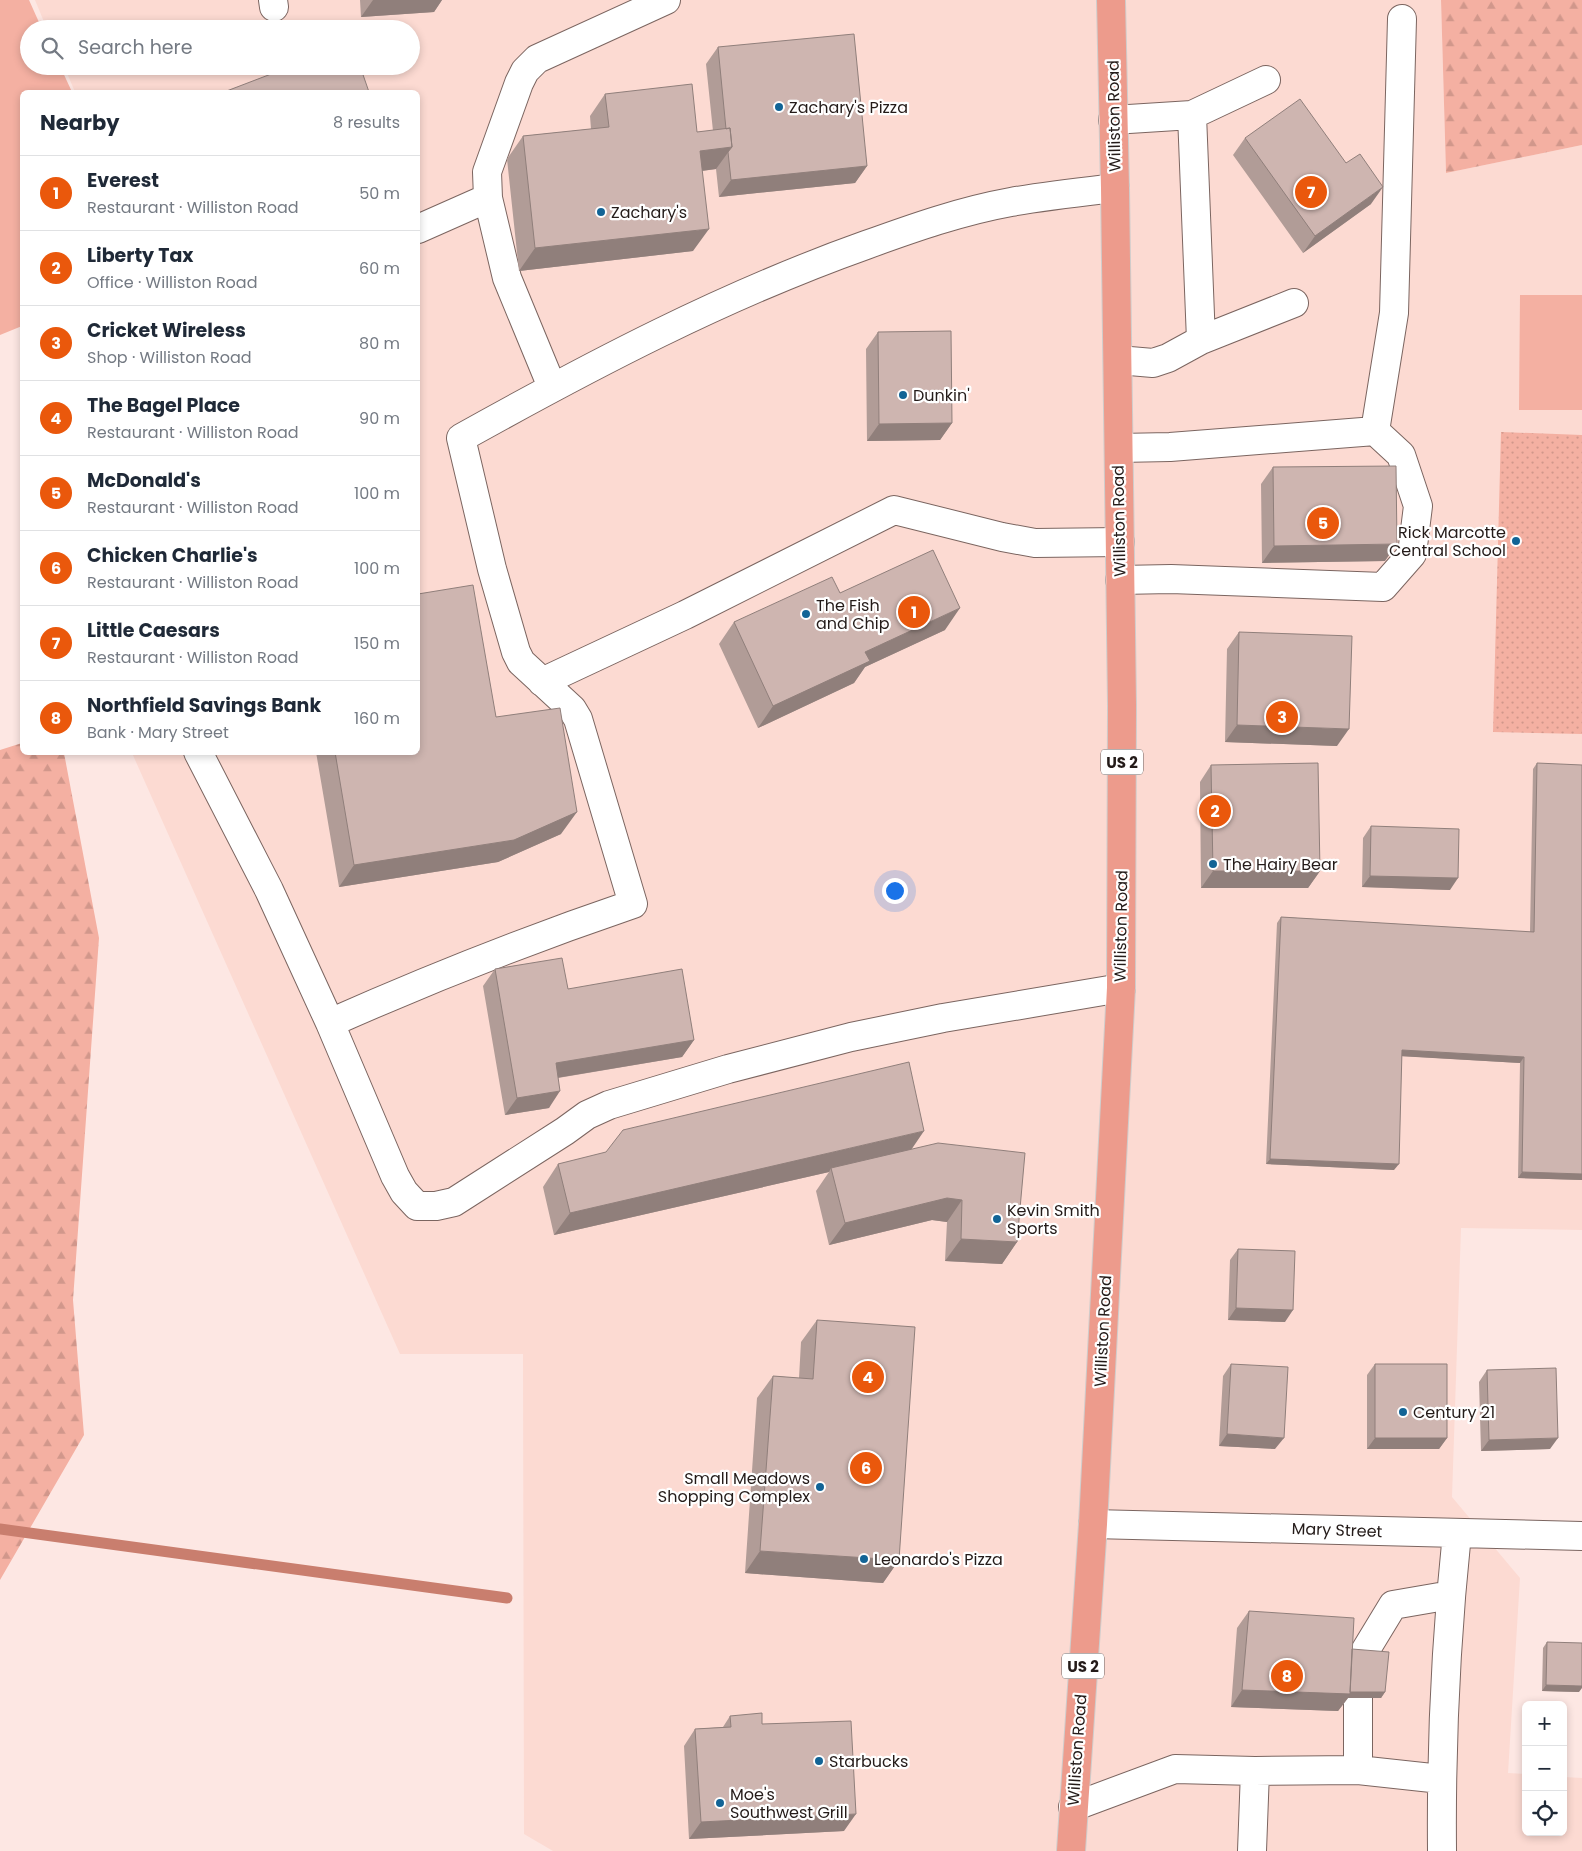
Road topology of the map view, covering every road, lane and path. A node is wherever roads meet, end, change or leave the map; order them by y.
1 (666, 0) edge
2 (1111, 0) edge
3 (1402, 19) dead end
4 (1266, 80) dead end
5 (1192, 116) junction
6 (1113, 120) junction
7 (1115, 188) junction
8 (488, 198) junction
9 (420, 228) edge
10 (1294, 303) dead end
11 (1201, 340) junction
12 (1118, 360) junction
13 (552, 387) junction
14 (1375, 431) junction
15 (1119, 448) junction
16 (1120, 542) junction
17 (1120, 580) junction
18 (542, 682) junction
19 (200, 755) edge
20 (1121, 988) junction
21 (330, 1023) junction
22 (1093, 1524) junction
23 (1457, 1533) junction
24 (1582, 1536) edge
25 (1451, 1595) junction
26 (1362, 1656) edge
27 (1358, 1698) edge
28 (1358, 1770) junction
29 (1254, 1771) junction
30 (1441, 1779) junction
31 (1073, 1807) junction
32 (1071, 1851) edge
33 (1252, 1851) edge
34 (1442, 1851) edge

1 - 8 street
2 - 6 main road, Williston Road / US 2
3 - 14 street
4 - 5 street
5 - 6 street
5 - 11 street
6 - 7 main road, Williston Road / US 2
7 - 12 main road, Williston Road / US 2
7 - 13 street
8 - 9 street
8 - 13 street
10 - 11 street
11 - 12 street
12 - 15 main road, Williston Road / US 2
13 - 18 street
14 - 15 street
14 - 17 street
15 - 16 main road, Williston Road / US 2
16 - 17 main road, Williston Road / US 2
16 - 18 street
17 - 20 main road, Williston Road / US 2
18 - 21 street
19 - 21 street
20 - 21 street
20 - 22 main road, Williston Road / US 2
22 - 23 street, Mary Street
22 - 31 main road, Williston Road / US 2
23 - 24 street, Mary Street
23 - 25 street
25 - 26 street
25 - 30 street
27 - 28 street
28 - 29 street
28 - 30 street
29 - 31 street
29 - 33 street
30 - 34 street
31 - 32 main road, Williston Road / US 2

